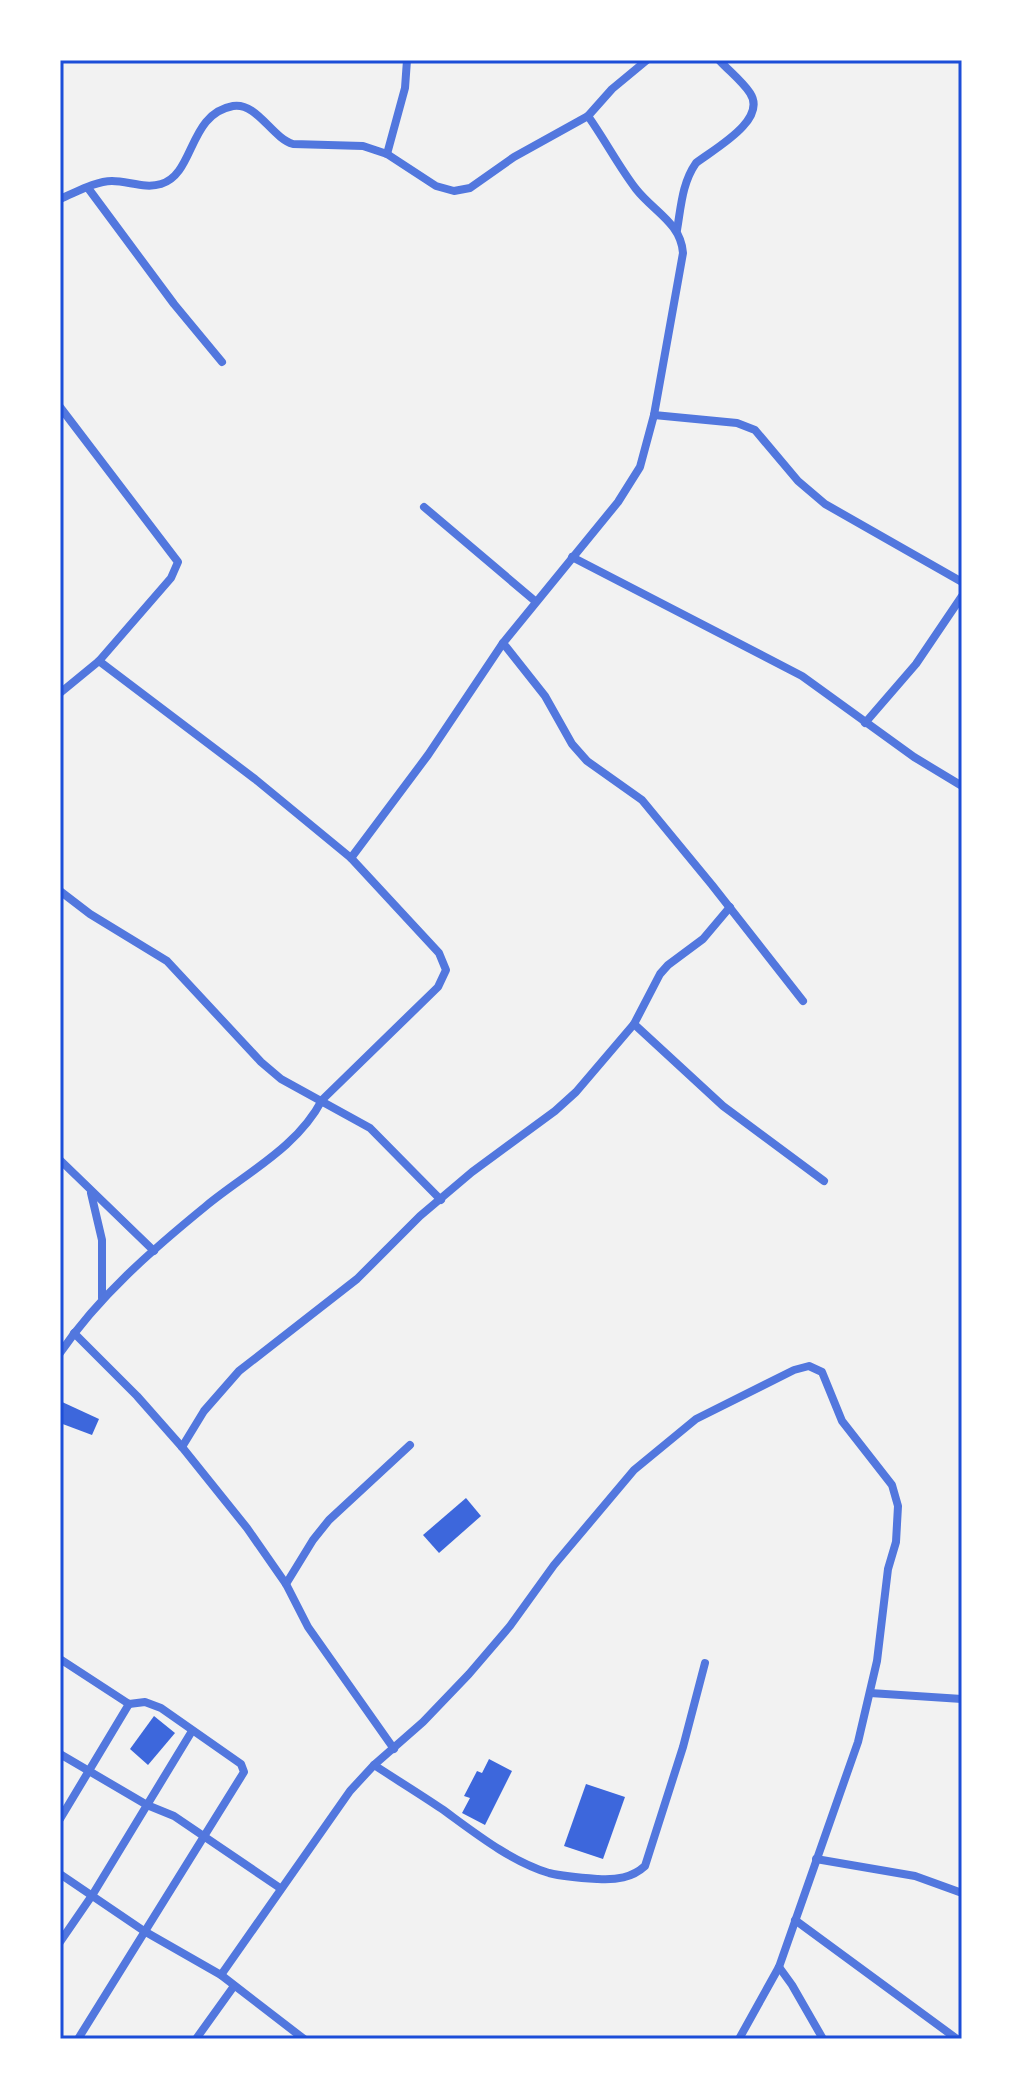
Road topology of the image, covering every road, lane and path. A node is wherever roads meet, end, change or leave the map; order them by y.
1 (407, 60) edge
2 (647, 60) edge
3 (719, 60) edge
4 (588, 116) junction
5 (387, 154) junction
6 (88, 188) junction
7 (60, 199) edge
8 (677, 230) junction
9 (222, 362) dead end
10 (60, 407) edge
11 (654, 415) junction
12 (424, 507) dead end
13 (572, 557) junction
14 (962, 582) edge
15 (962, 596) edge
16 (535, 601) junction
17 (503, 643) junction
18 (99, 661) junction
19 (60, 678) edge
20 (63, 690) edge
21 (865, 723) junction
22 (962, 786) edge
23 (351, 858) junction
24 (60, 891) edge
25 (730, 907) junction
26 (803, 1001) dead end
27 (634, 1024) junction
28 (322, 1100) junction
29 (60, 1160) edge
30 (824, 1181) dead end
31 (90, 1190) junction
32 (441, 1200) junction
33 (154, 1251) junction
34 (102, 1299) junction
35 (74, 1333) junction
36 (60, 1353) edge
37 (410, 1445) dead end
38 (182, 1447) junction
39 (286, 1584) junction
40 (60, 1659) edge
41 (705, 1663) dead end
42 (870, 1693) junction
43 (962, 1699) edge
44 (129, 1704) junction
45 (192, 1731) junction
46 (394, 1749) junction
47 (60, 1754) edge
48 (374, 1765) junction
49 (90, 1769) junction
50 (147, 1805) junction
51 (60, 1819) edge
52 (204, 1834) junction
53 (816, 1859) junction
54 (60, 1874) edge
55 (280, 1888) junction
56 (962, 1893) edge
57 (93, 1894) junction
58 (795, 1920) junction
59 (144, 1931) junction
60 (60, 1942) edge
61 (779, 1967) junction
62 (221, 1975) junction
63 (234, 1986) junction
64 (78, 2039) edge
65 (196, 2039) edge
66 (304, 2039) edge
67 (739, 2039) edge
68 (823, 2039) edge
69 (957, 2039) edge

1 - 5 street
2 - 4 street
3 - 8 street
4 - 5 street
4 - 8 street
5 - 6 street
6 - 7 street
6 - 9 street
8 - 11 street
10 - 18 street
11 - 13 street
11 - 14 street
12 - 16 street
13 - 16 street
13 - 21 street
15 - 21 street
16 - 17 street
17 - 23 street
17 - 25 street
18 - 20 street
18 - 23 street
19 - 20 street
21 - 22 street
23 - 28 street
24 - 28 street
25 - 26 street
25 - 27 street
27 - 30 street
27 - 32 street
28 - 32 street
28 - 33 street
29 - 31 street
31 - 33 street
31 - 34 street
32 - 38 street
33 - 34 street
34 - 35 street
35 - 36 street
35 - 38 street
37 - 39 street
38 - 39 street
39 - 46 street
40 - 44 street
41 - 48 street
42 - 43 street
42 - 46 street
42 - 53 street
44 - 45 street
44 - 49 street
45 - 50 street
45 - 52 street
46 - 48 street
47 - 49 street
48 - 55 street
49 - 50 street
49 - 51 street
50 - 52 street
50 - 57 street
52 - 55 street
52 - 59 street
53 - 56 street
53 - 58 street
54 - 57 street
55 - 62 street
57 - 59 street
57 - 60 street
58 - 61 street
58 - 69 street
59 - 62 street
59 - 64 street
61 - 67 street
61 - 68 street
62 - 63 street
63 - 65 street
63 - 66 street

